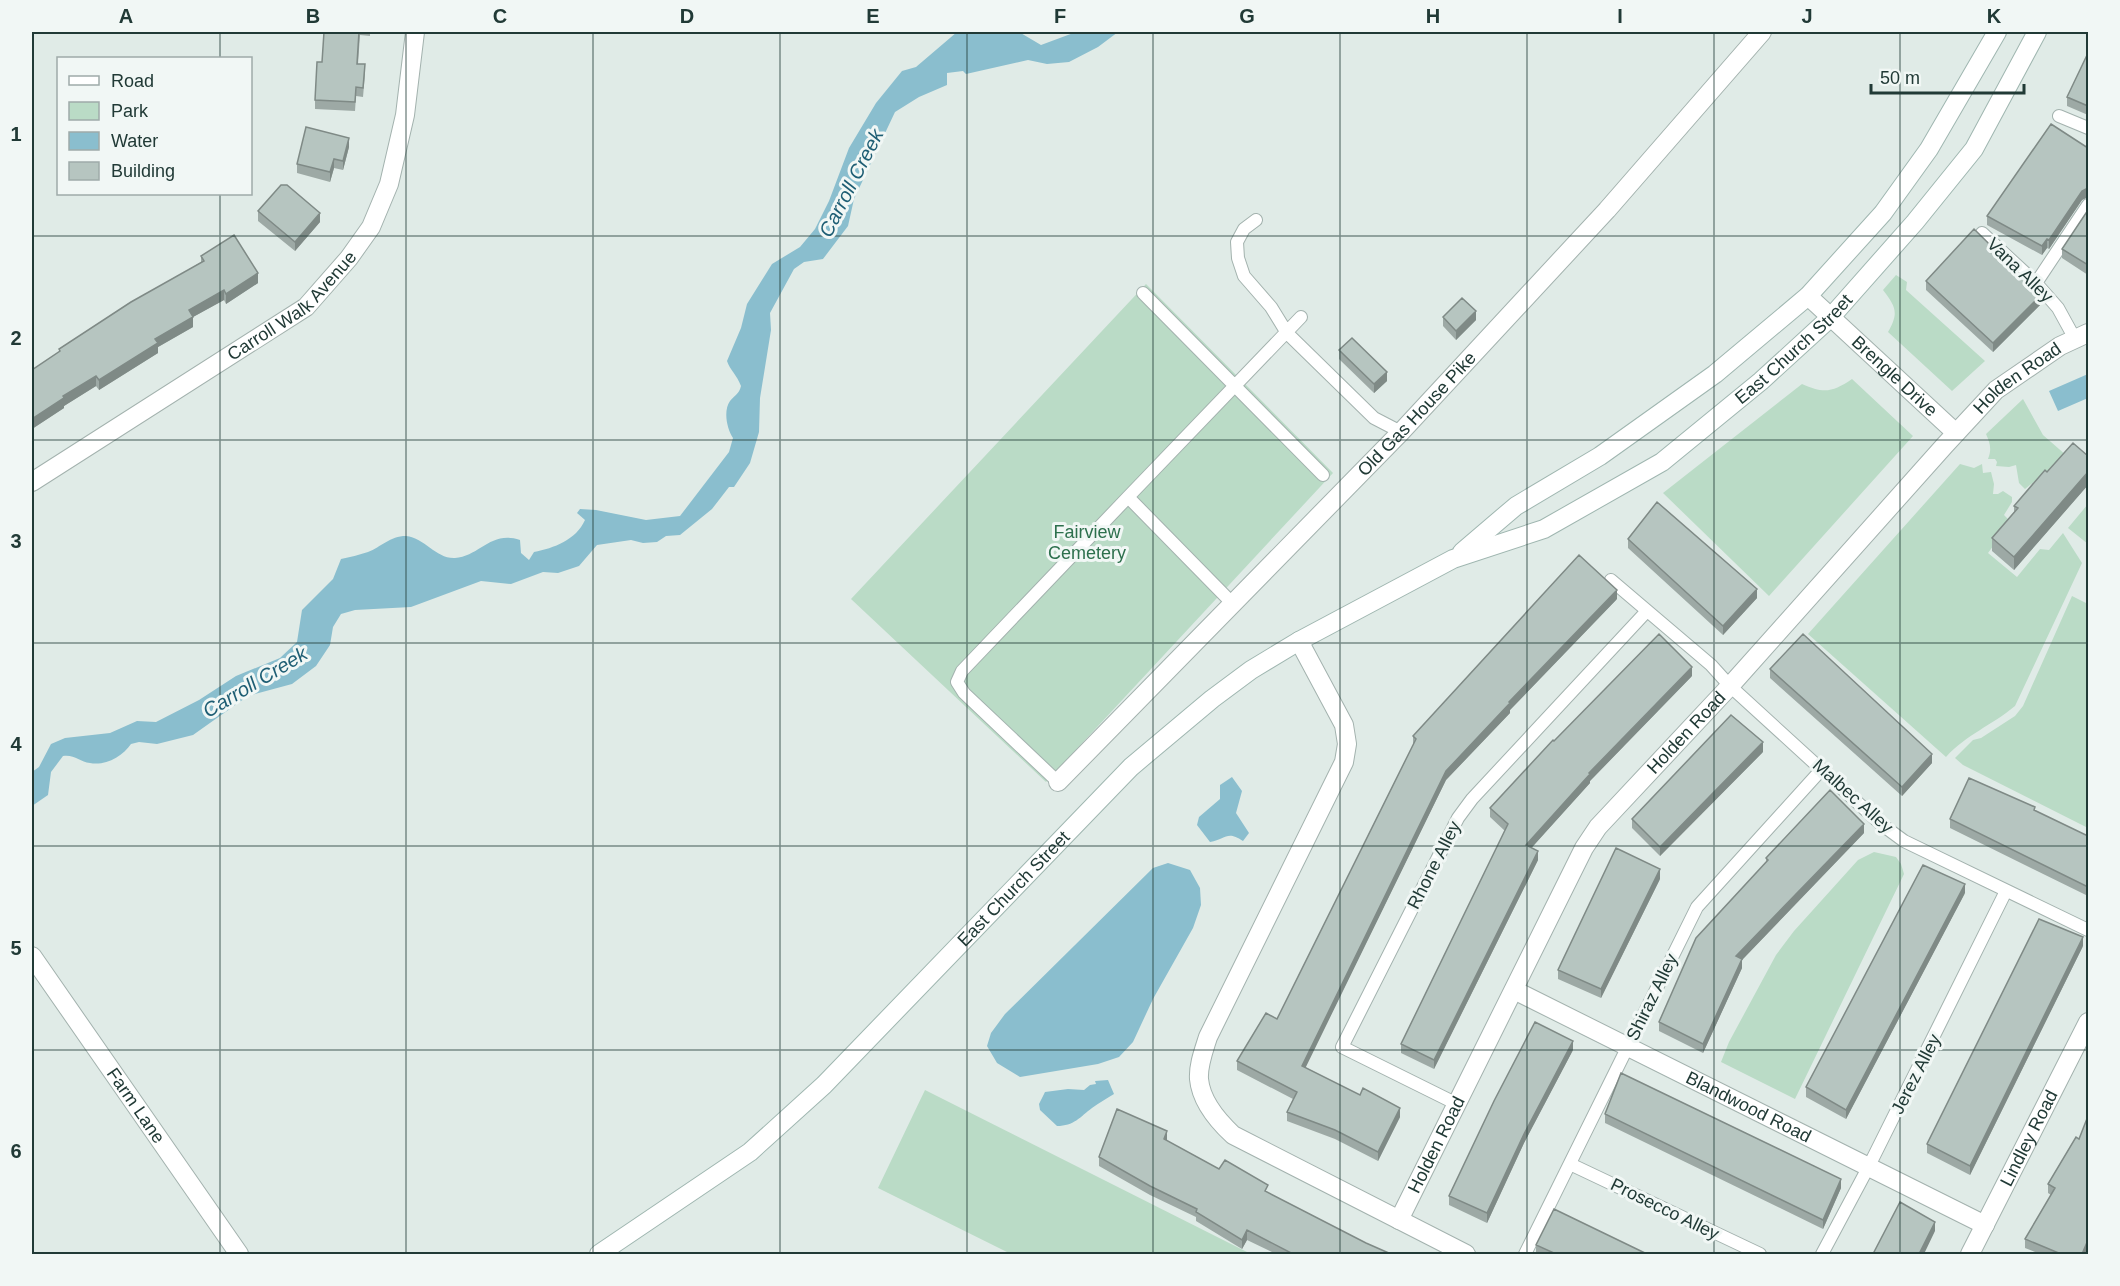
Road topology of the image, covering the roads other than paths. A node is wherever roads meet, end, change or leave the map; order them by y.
1 (415, 32) edge
2 (1762, 32) edge
3 (1997, 32) edge
4 (2037, 32) edge
5 (2059, 116) dead end
6 (2088, 128) edge
7 (2088, 205) edge
8 (1256, 220) dead end
9 (1982, 233) edge
10 (2036, 283) junction
11 (1143, 293) dead end
12 (1808, 296) junction
13 (1301, 317) dead end
14 (1831, 317) junction
15 (1287, 333) junction
16 (2082, 336) edge
17 (1235, 386) junction
18 (1401, 432) junction
19 (1956, 433) junction
20 (1323, 475) dead end
21 (32, 482) edge
22 (1128, 497) junction
23 (1454, 559) junction
24 (1611, 580) dead end
25 (1233, 604) junction
26 (1646, 612) junction
27 (1299, 641) junction
28 (1730, 686) junction
29 (1822, 769) junction
30 (1058, 783) joint
31 (2007, 891) junction
32 (2088, 930) edge
33 (32, 956) edge
34 (1514, 990) junction
35 (2088, 1022) edge
36 (1627, 1047) junction
37 (1457, 1104) junction
38 (1570, 1164) junction
39 (1869, 1167) junction
40 (1399, 1221) junction
41 (1985, 1225) junction
42 (239, 1254) edge
43 (599, 1254) edge
44 (1467, 1254) edge
45 (1525, 1254) edge
46 (1760, 1254) edge
47 (1822, 1254) edge
48 (1970, 1254) edge

1 - 21 street, Carroll Walk Avenue
2 - 18 street, Old Gas House Pike
3 - 12 street, East Church Street
4 - 14 street, East Church Street
5 - 6 lane
7 - 10 lane
8 - 15 lane
9 - 10 lane, Vana Alley
10 - 16 lane, Vana Alley
11 - 17 lane
12 - 14 street, Brengle Drive
12 - 23 street, East Church Street
13 - 15 lane
14 - 19 street, Brengle Drive
14 - 23 street, East Church Street
15 - 17 lane
15 - 18 lane
16 - 19 street, Holden Road
17 - 20 lane
17 - 22 lane
18 - 25 street, Old Gas House Pike
19 - 28 street, Holden Road
22 - 25 lane
22 - 30 lane
23 - 27 street, East Church Street
24 - 26 lane
25 - 30 street, Old Gas House Pike
26 - 28 lane
26 - 37 lane, Rhone Alley
27 - 40 street
27 - 43 street, East Church Street
28 - 29 lane, Malbec Alley
28 - 34 street, Holden Road
29 - 31 lane, Malbec Alley
29 - 36 lane, Shiraz Alley
31 - 32 lane, Malbec Alley
31 - 39 lane, Jerez Alley
33 - 42 street, Farm Lane
34 - 36 street, Blandwood Road
34 - 37 street, Holden Road
35 - 41 street, Lindley Road
36 - 38 lane, Shiraz Alley
36 - 39 street, Blandwood Road
37 - 40 street, Holden Road
38 - 45 lane, Shiraz Alley
38 - 46 lane, Prosecco Alley
39 - 41 street, Blandwood Road
39 - 47 lane, Jerez Alley
40 - 44 street
41 - 48 street, Lindley Road

